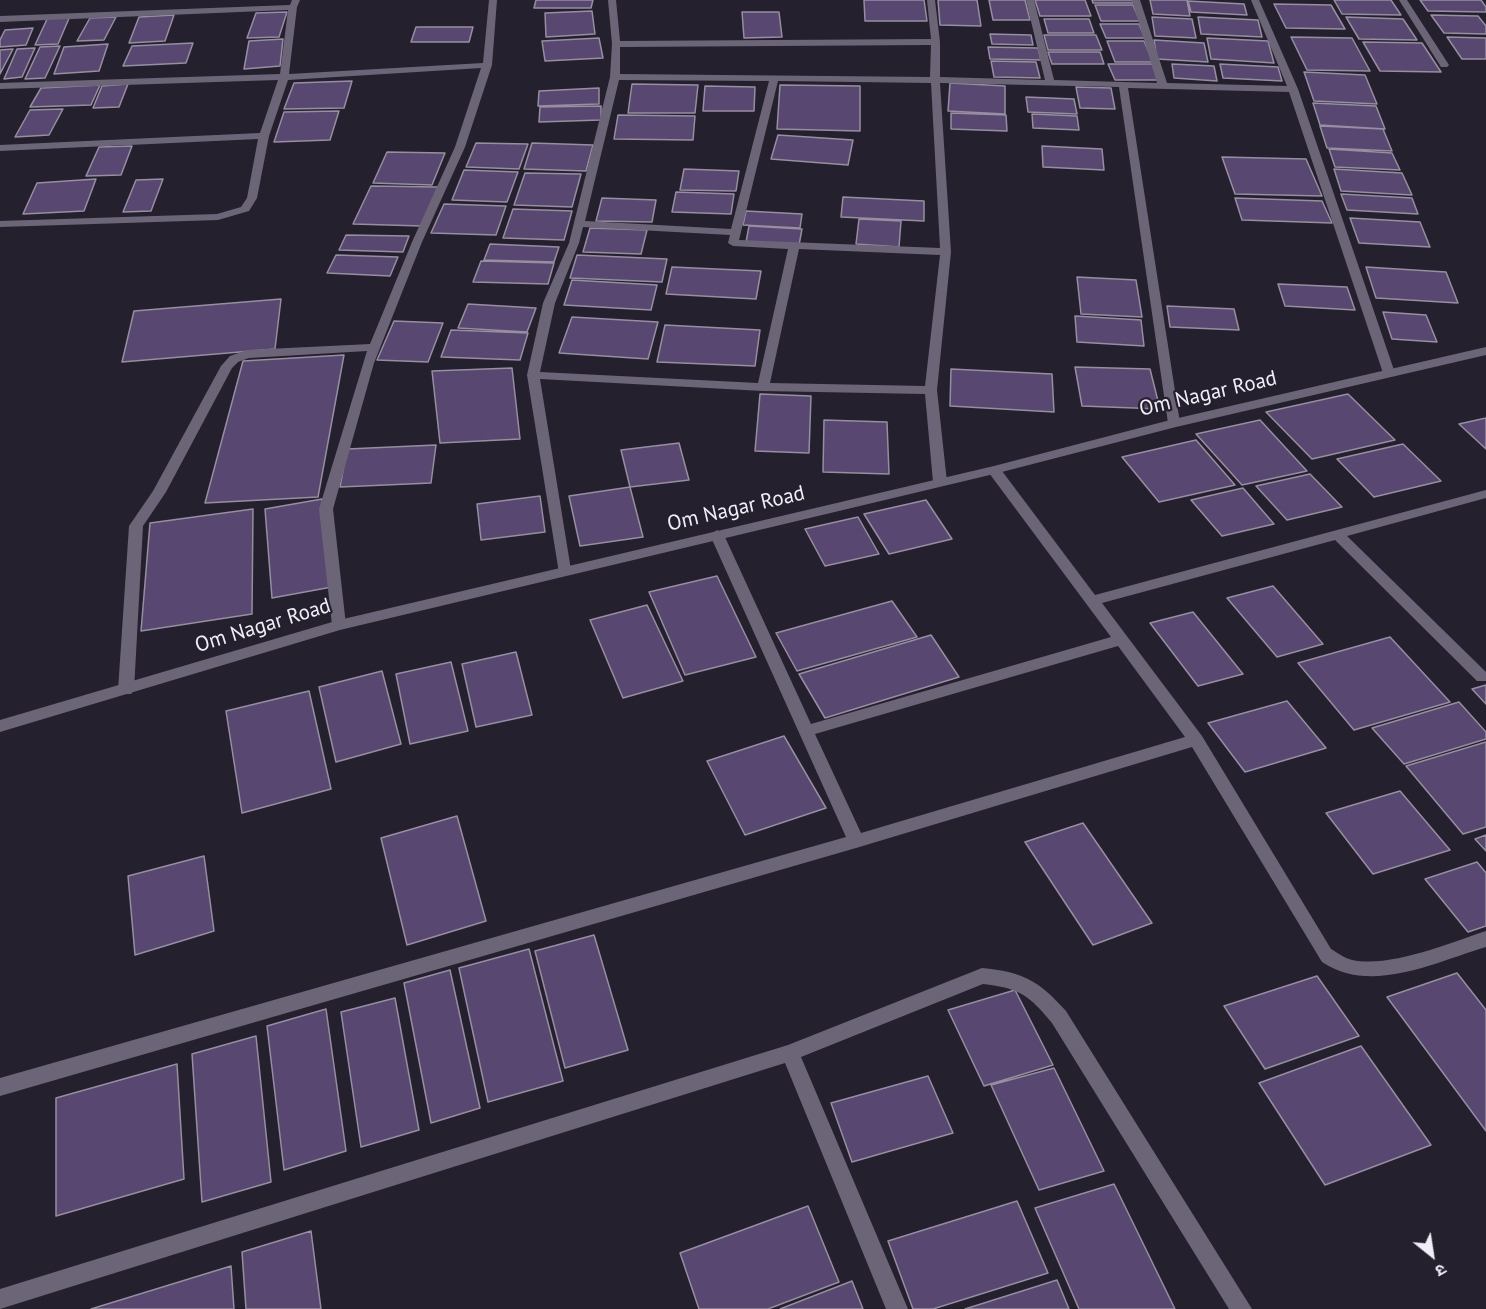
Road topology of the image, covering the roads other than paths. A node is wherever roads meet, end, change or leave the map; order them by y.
1 (493, 0) edge
2 (612, 0) edge
3 (931, 0) edge
4 (1030, 0) edge
5 (1136, 0) edge
6 (1255, 0) edge
7 (1403, 0) edge
8 (294, 3) edge
9 (0, 18) edge
10 (936, 42) junction
11 (616, 44) junction
12 (487, 65) junction
13 (1444, 66) dead end
14 (284, 77) junction
15 (615, 77) junction
16 (774, 79) junction
17 (935, 80) junction
18 (1050, 82) junction
19 (1123, 84) junction
20 (0, 86) edge
21 (1163, 86) junction
22 (1293, 89) junction
23 (264, 136) junction
24 (0, 148) edge
25 (0, 224) edge
26 (579, 224) junction
27 (734, 232) junction
28 (794, 247) junction
29 (946, 252) junction
30 (374, 347) junction
31 (1486, 351) edge
32 (1389, 373) junction
33 (533, 375) junction
34 (763, 387) junction
35 (931, 390) junction
36 (1174, 423) junction
37 (993, 470) junction
38 (940, 482) junction
39 (1486, 494) edge
40 (1336, 533) junction
41 (717, 536) junction
42 (564, 570) junction
43 (1092, 601) junction
44 (339, 625) junction
45 (1121, 640) junction
46 (1482, 677) dead end
47 (126, 690) junction
48 (0, 726) edge
49 (806, 731) junction
50 (1196, 740) junction
51 (856, 841) junction
52 (1486, 939) edge
53 (790, 1053) junction
54 (0, 1087) edge
55 (0, 1300) edge
56 (897, 1309) edge
57 (1241, 1309) edge

1 - 12 street
2 - 11 street
3 - 10 street
4 - 18 street
5 - 21 street
6 - 22 street
7 - 13 street
8 - 9 street
8 - 14 street
10 - 11 street
10 - 17 street
11 - 15 street
12 - 14 street
12 - 30 street
14 - 20 street
14 - 23 street
15 - 16 street
15 - 26 street
16 - 17 street
16 - 27 street
17 - 18 street
17 - 29 street
18 - 19 street
19 - 21 street
19 - 36 street
21 - 22 street
22 - 32 street
23 - 24 street
23 - 25 street
26 - 27 street
26 - 33 street
27 - 28 street
28 - 29 street
28 - 34 street
29 - 35 street
30 - 44 street
30 - 47 street
31 - 32 street, Om Nagar Road
32 - 36 street, Om Nagar Road
33 - 34 street
33 - 42 street
34 - 35 street
35 - 38 street
36 - 37 street, Om Nagar Road
37 - 38 street, Om Nagar Road
37 - 43 street
38 - 41 street, Om Nagar Road
39 - 40 street
40 - 43 street
40 - 46 street
41 - 42 street, Om Nagar Road
41 - 49 street
42 - 44 street, Om Nagar Road
43 - 45 street
44 - 47 street, Om Nagar Road
45 - 49 street
45 - 50 street
47 - 48 street, Om Nagar Road
49 - 51 street
50 - 51 street
50 - 52 street
51 - 54 street
53 - 55 street
53 - 56 street
53 - 57 street

